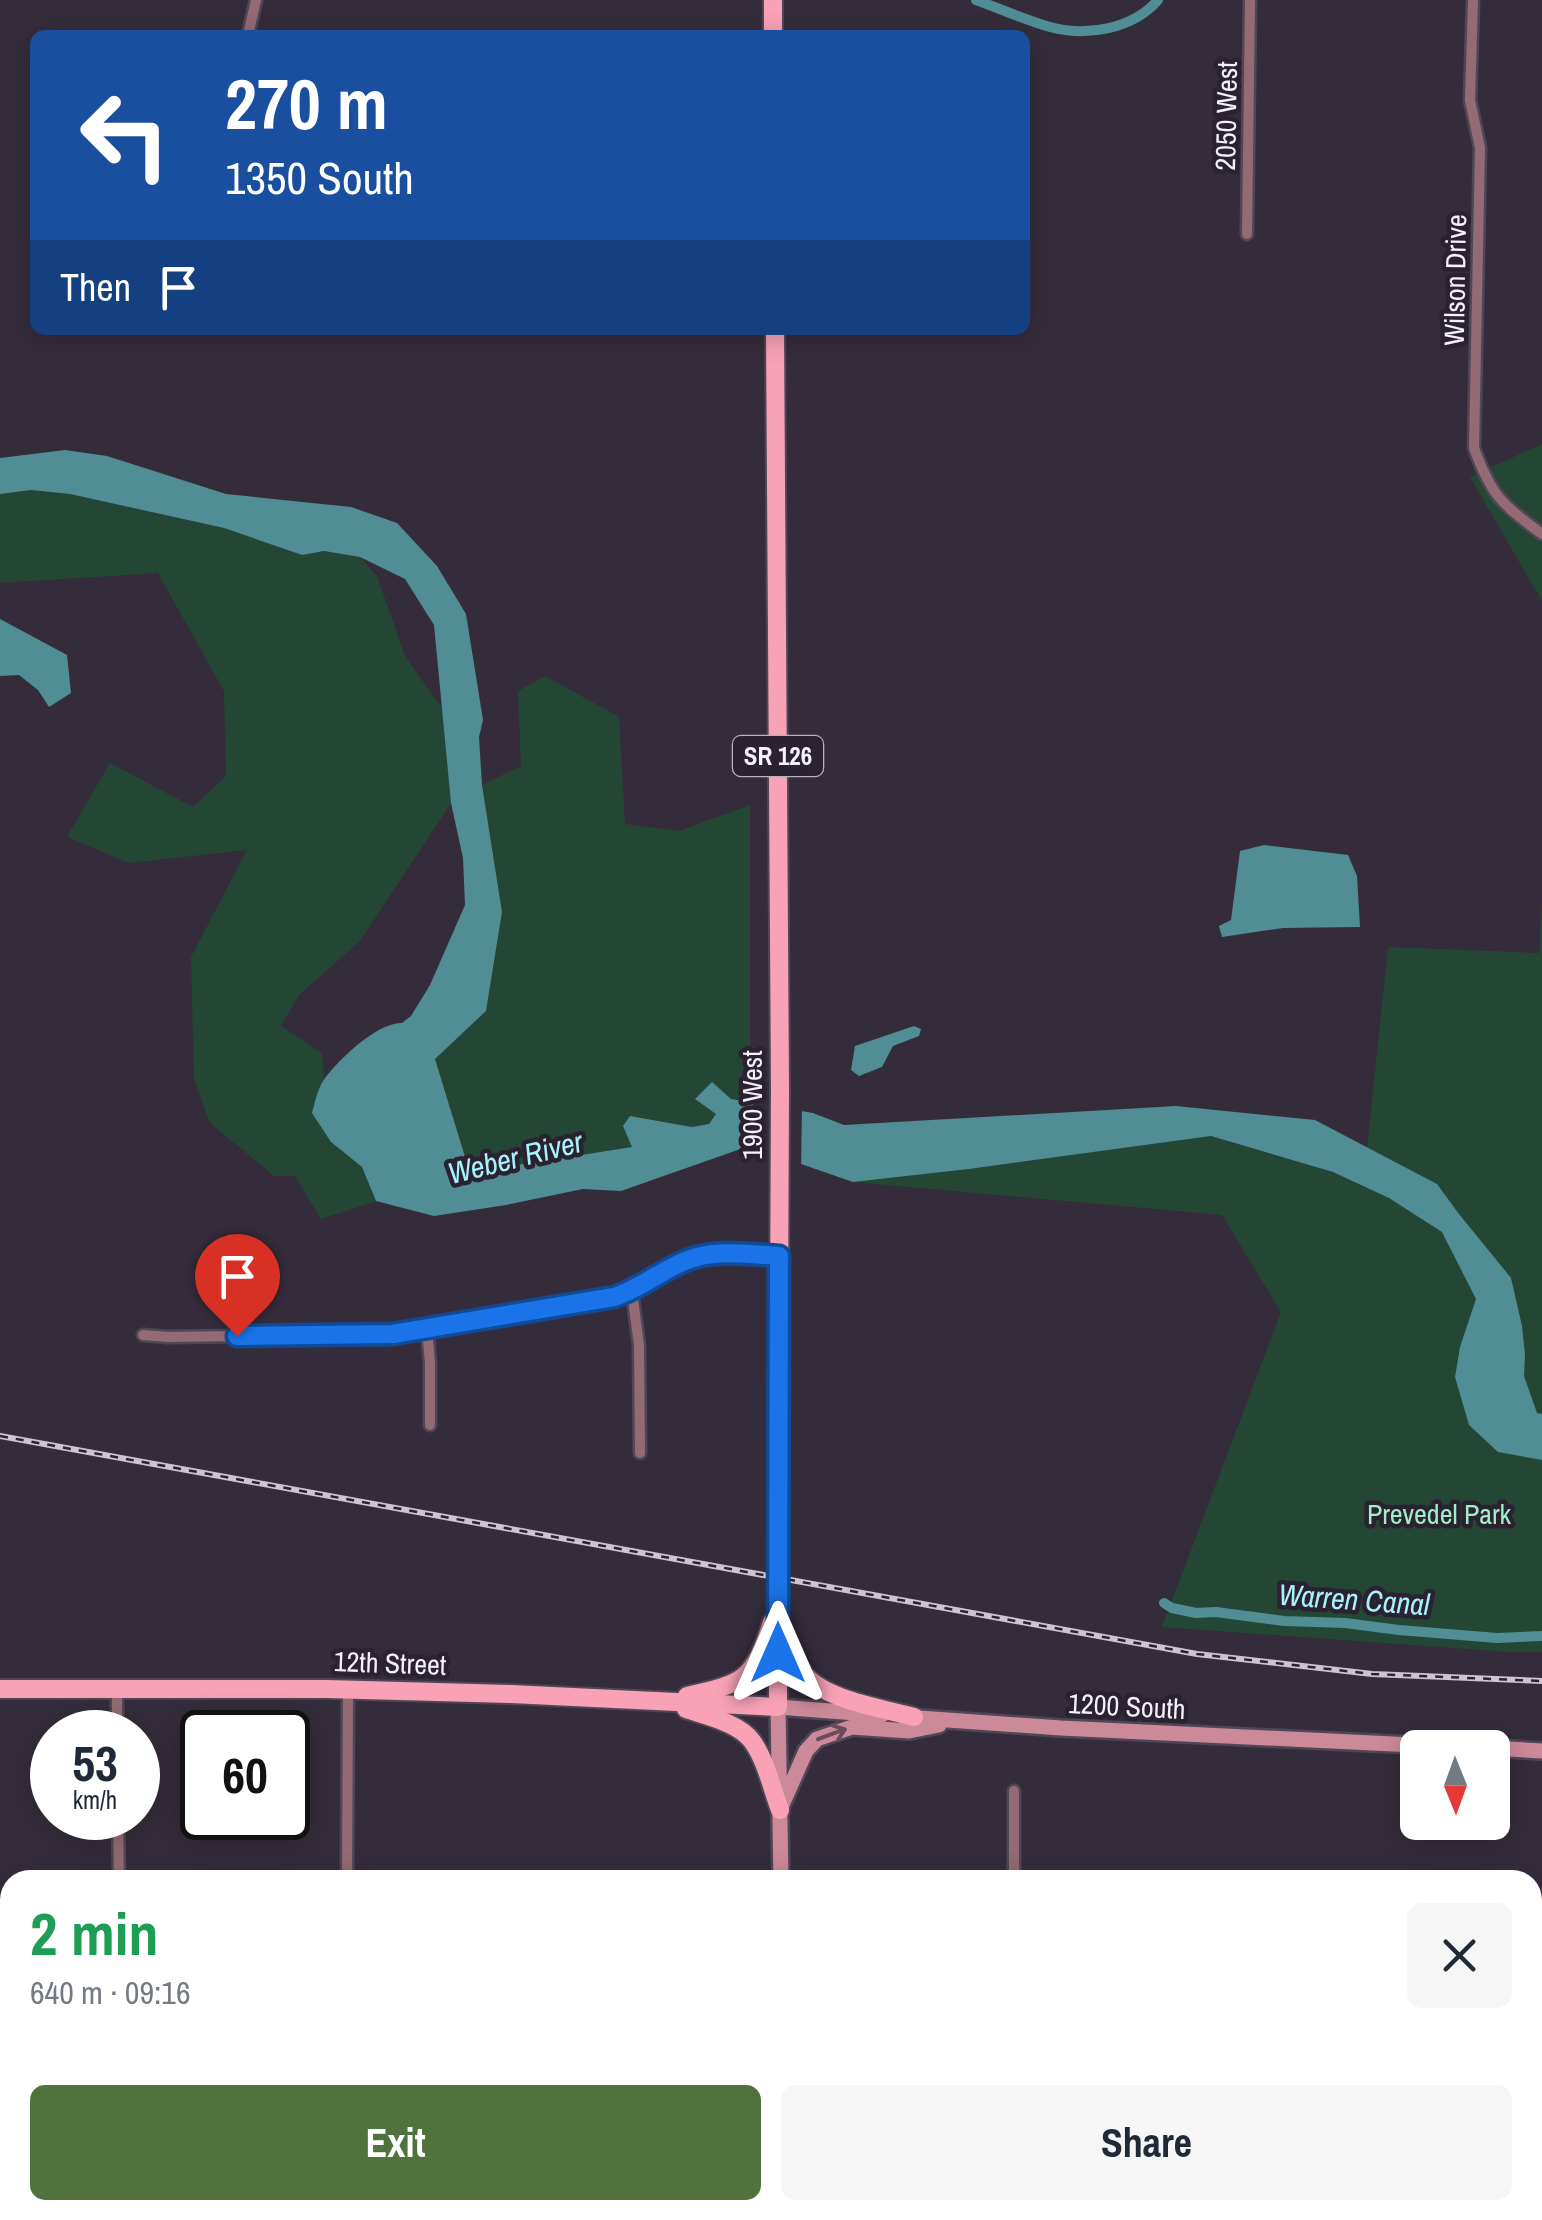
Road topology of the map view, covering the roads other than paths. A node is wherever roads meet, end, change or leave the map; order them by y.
1 (256, 0) edge
2 (773, 0) edge
3 (1250, 0) edge
4 (1473, 0) edge
5 (249, 30) edge
6 (773, 30) edge
7 (1247, 234) dead end
8 (775, 335) edge
9 (1542, 534) edge
10 (779, 1256) junction
11 (632, 1292) junction
12 (427, 1330) junction
13 (144, 1335) dead end
14 (430, 1425) dead end
15 (640, 1453) dead end
16 (778, 1602) junction
17 (778, 1626) junction
18 (117, 1688) junction
19 (0, 1689) edge
20 (348, 1690) junction
21 (662, 1701) junction
22 (778, 1707) junction
23 (117, 1710) edge
24 (914, 1717) junction
25 (963, 1721) junction
26 (1400, 1744) edge
27 (1510, 1749) edge
28 (1542, 1751) edge
29 (1014, 1790) dead end
30 (780, 1810) junction
31 (118, 1840) edge
32 (119, 1870) edge
33 (347, 1870) edge
34 (781, 1870) edge
35 (1014, 1870) edge

1 - 5 street
2 - 6 main road
3 - 7 street, 2050 West
4 - 9 street, Wilson Drive
8 - 10 main road, 1900 West / SR 126
10 - 11 street
10 - 16 main road, 1900 West / SR 126, bridge
11 - 12 street
11 - 15 street
12 - 13 street
12 - 14 street
16 - 17 main road, 1900 West / SR 126
16 - 21 main road
17 - 22 main road, 1900 West / SR 126
17 - 24 main road
18 - 19 main road, 12th Street
18 - 20 main road, 12th Street
18 - 23 street
20 - 21 main road, 12th Street
20 - 33 street
21 - 22 main road, 12th Street
21 - 30 main road
22 - 24 main road, 1200 South
22 - 30 main road, 1900 West / SR 126
24 - 25 main road, 1200 South
25 - 26 main road, 1200 South
30 -> 25 main road
27 - 28 main road
29 - 35 street
30 - 34 main road, 1900 West / SR 126
31 - 32 street

